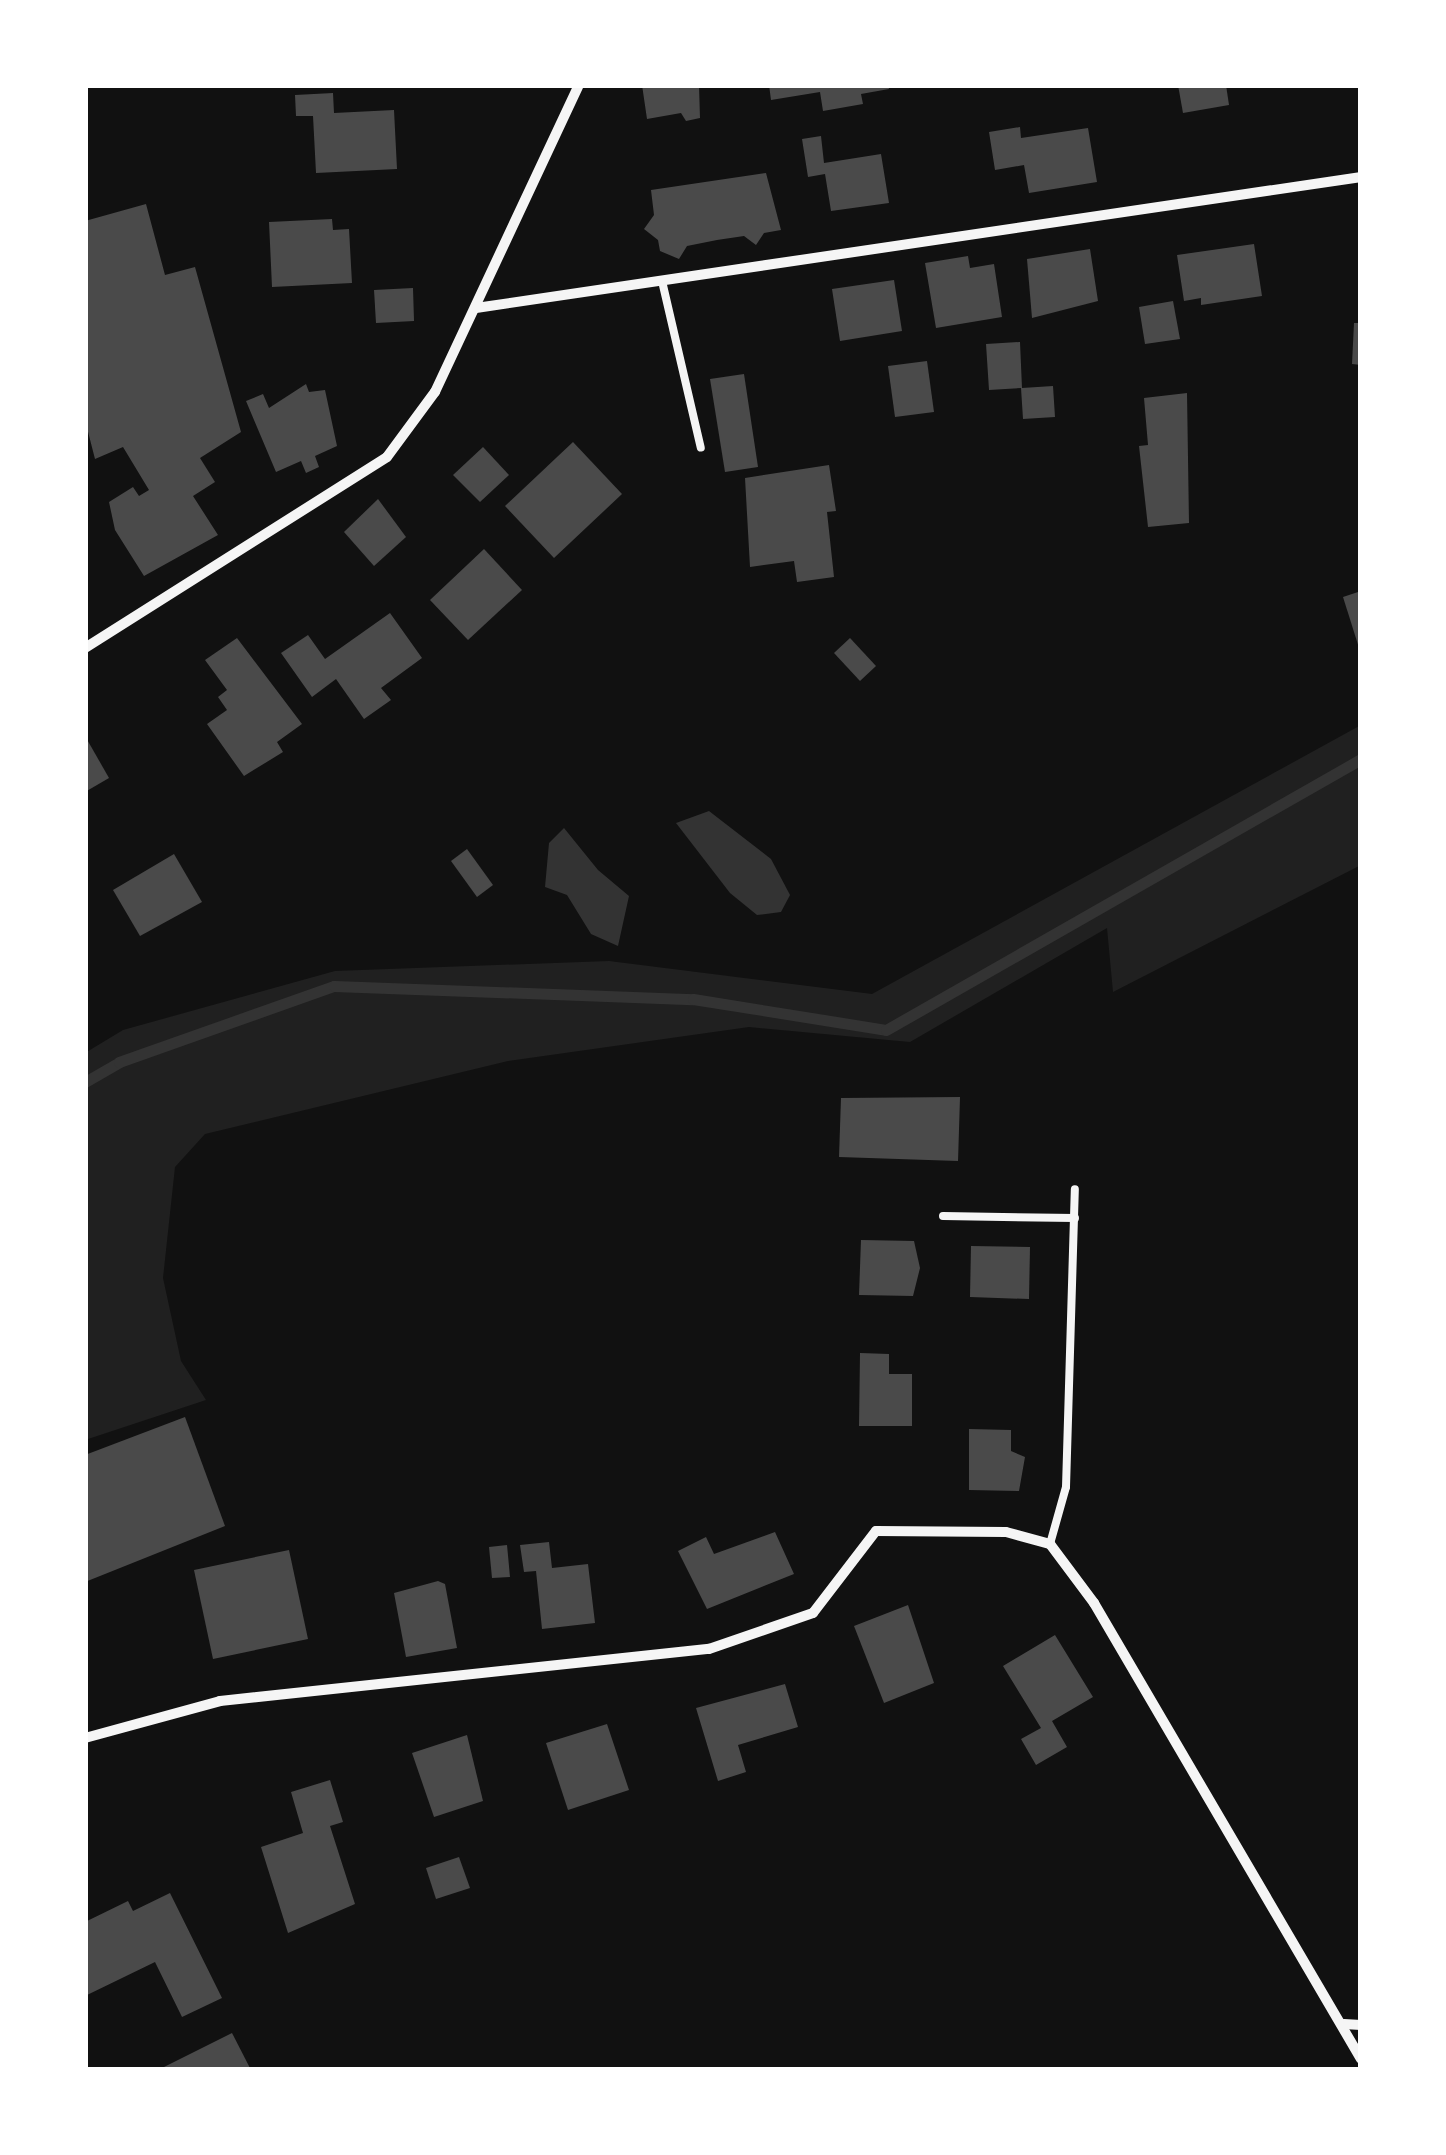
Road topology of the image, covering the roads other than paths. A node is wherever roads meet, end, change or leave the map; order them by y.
1 (579, 85) edge
2 (1361, 177) edge
3 (662, 281) junction
4 (476, 308) junction
5 (702, 448) dead end
6 (85, 648) edge
7 (1075, 1189) dead end
8 (942, 1216) dead end
9 (1075, 1218) junction
10 (1050, 1544) junction
11 (85, 1738) edge
12 (1344, 2024) junction
13 (1361, 2026) edge
14 (1361, 2058) edge

1 - 4 street
2 - 3 street
3 - 4 street
3 - 5 lane
4 - 6 street
7 - 9 lane
8 - 9 lane
9 - 10 lane
10 - 11 street
10 - 12 street
12 - 13 street
12 - 14 street

